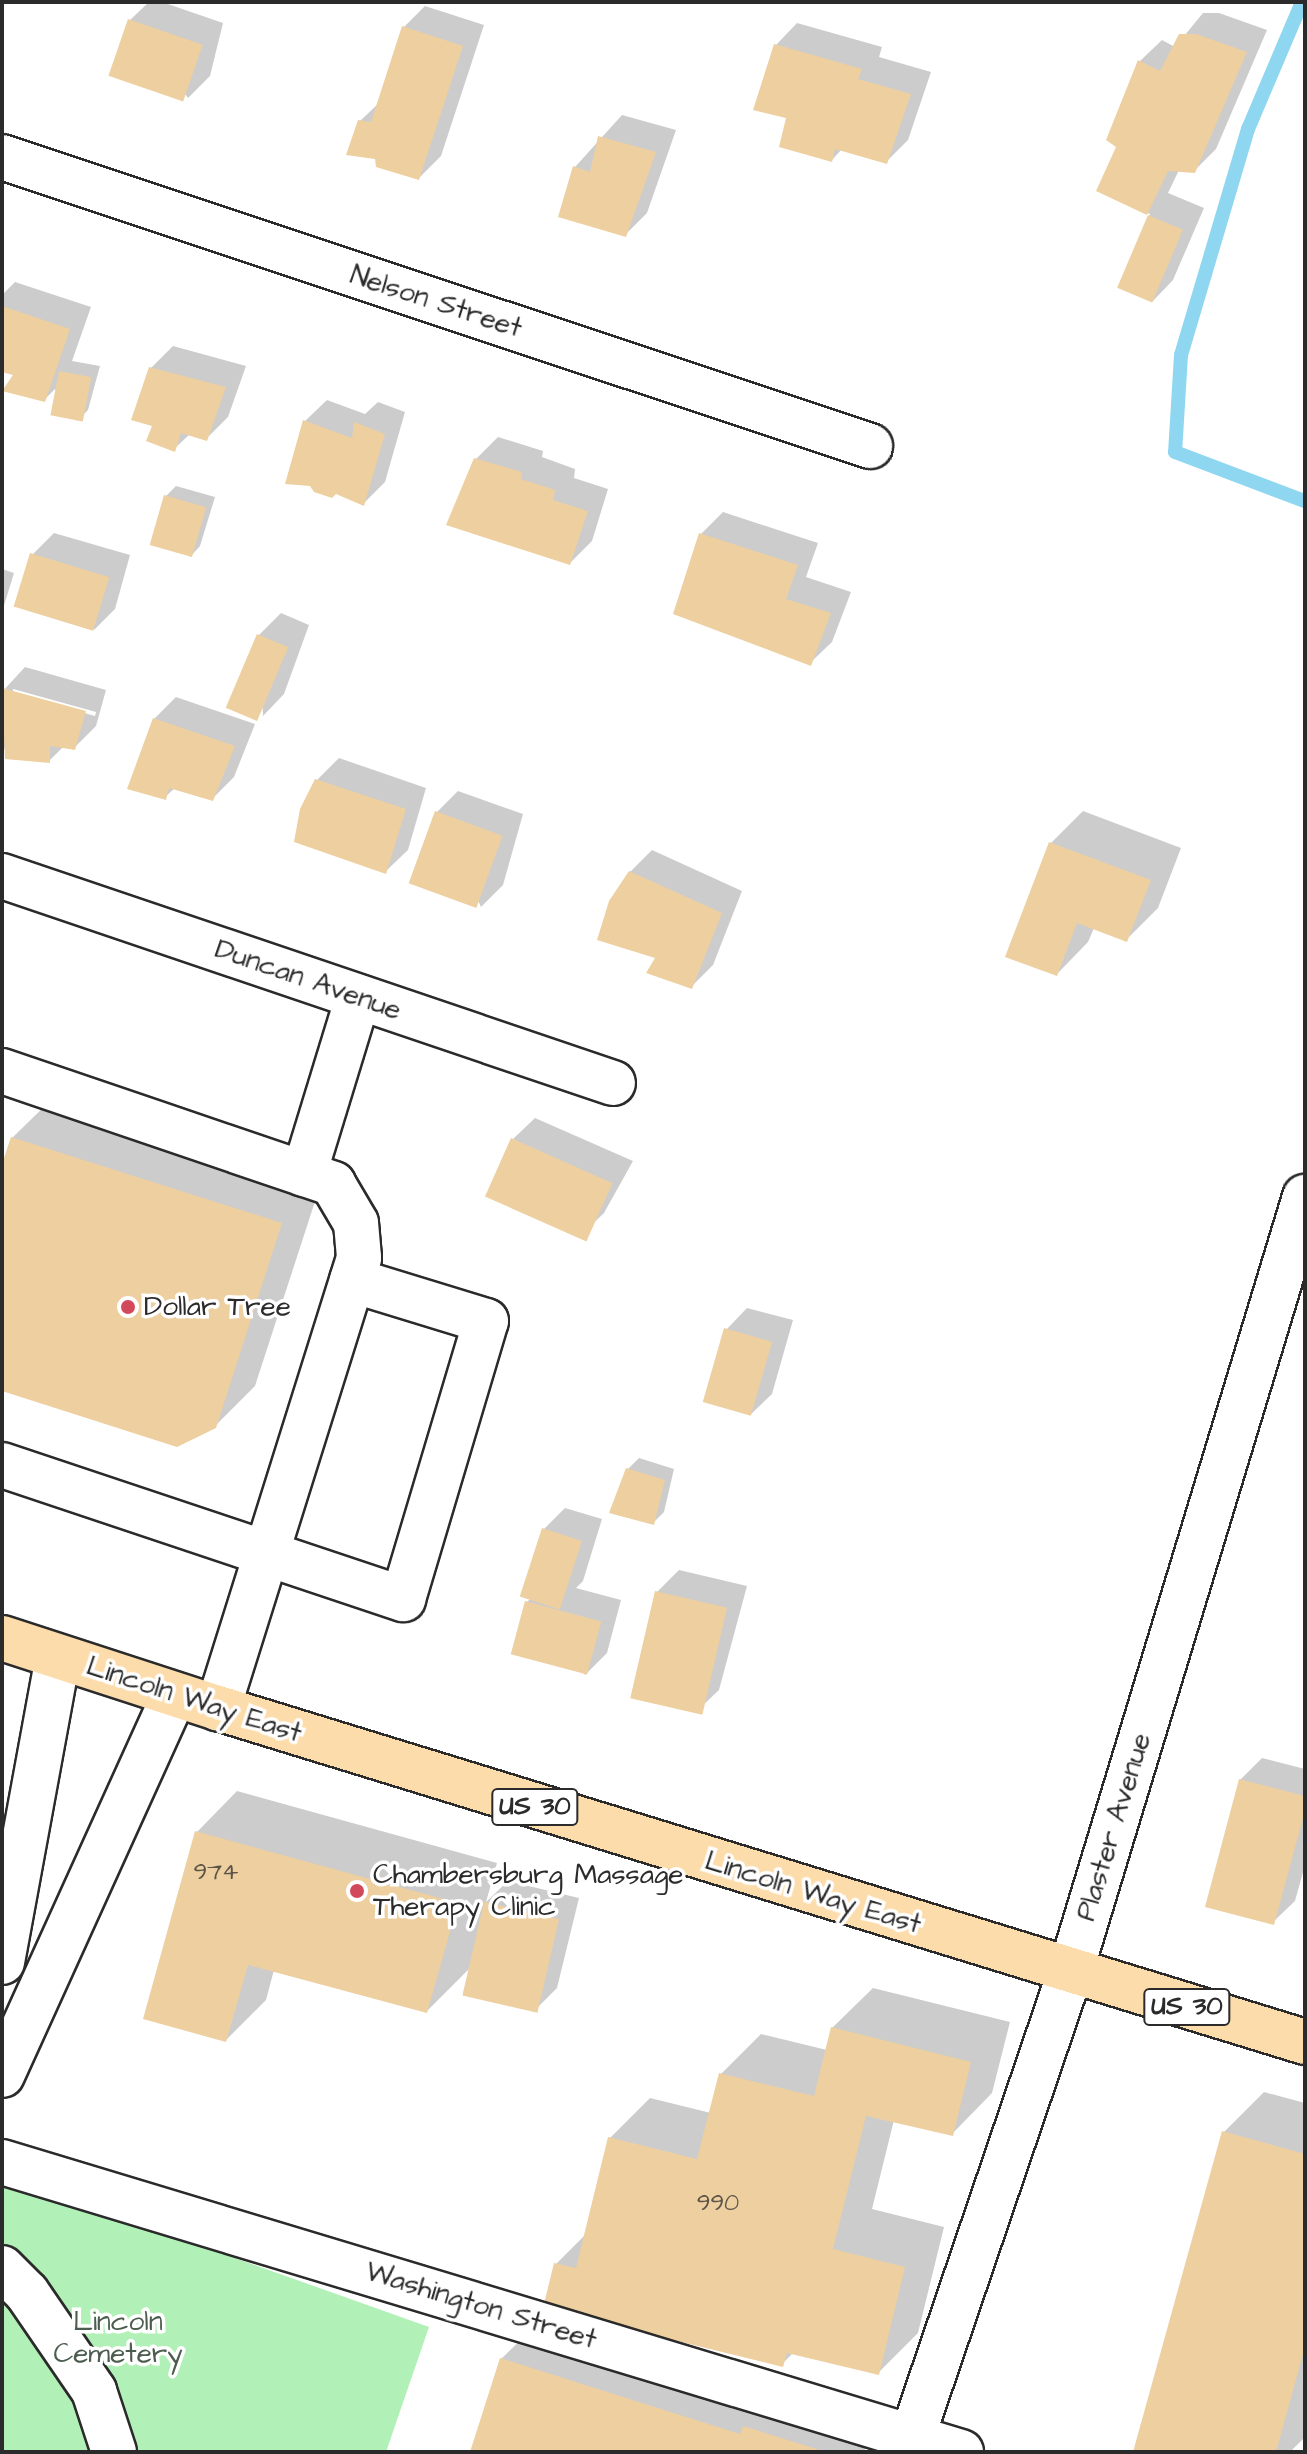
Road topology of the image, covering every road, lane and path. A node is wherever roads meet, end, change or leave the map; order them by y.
1 (2, 157) edge
2 (870, 446) dead end
3 (2, 876) edge
4 (358, 997) junction
5 (2, 1071) edge
6 (613, 1083) dead end
7 (304, 1174) junction
8 (1305, 1197) edge
9 (352, 1280) junction
10 (2, 1465) edge
11 (266, 1555) junction
12 (2, 1638) edge
13 (58, 1657) junction
14 (174, 1695) junction
15 (218, 1708) junction
16 (2, 1962) edge
17 (1070, 1973) junction
18 (1305, 2042) edge
19 (2, 2075) edge
20 (2, 2162) edge
21 (2, 2268) edge
22 (910, 2444) edge
23 (114, 2452) edge
24 (961, 2452) edge

1 - 2 street, Nelson Street
3 - 4 street, Duncan Avenue
4 - 6 street, Duncan Avenue
4 - 7 street
5 - 7 street
7 - 9 street
8 - 17 street, Plaster Avenue
9 - 11 street
9 - 11 street
10 - 11 street
11 - 15 street
12 - 13 highway, Lincoln Way East / US 30
13 - 14 highway, Lincoln Way East / US 30
13 - 16 street
14 - 15 highway, Lincoln Way East / US 30
14 - 19 street
15 - 17 highway, Lincoln Way East / US 30
17 - 18 highway, Lincoln Way East / US 30
17 - 22 street, Plaster Avenue
20 - 22 street, Washington Street
21 - 23 street
22 - 24 street, Washington Street

